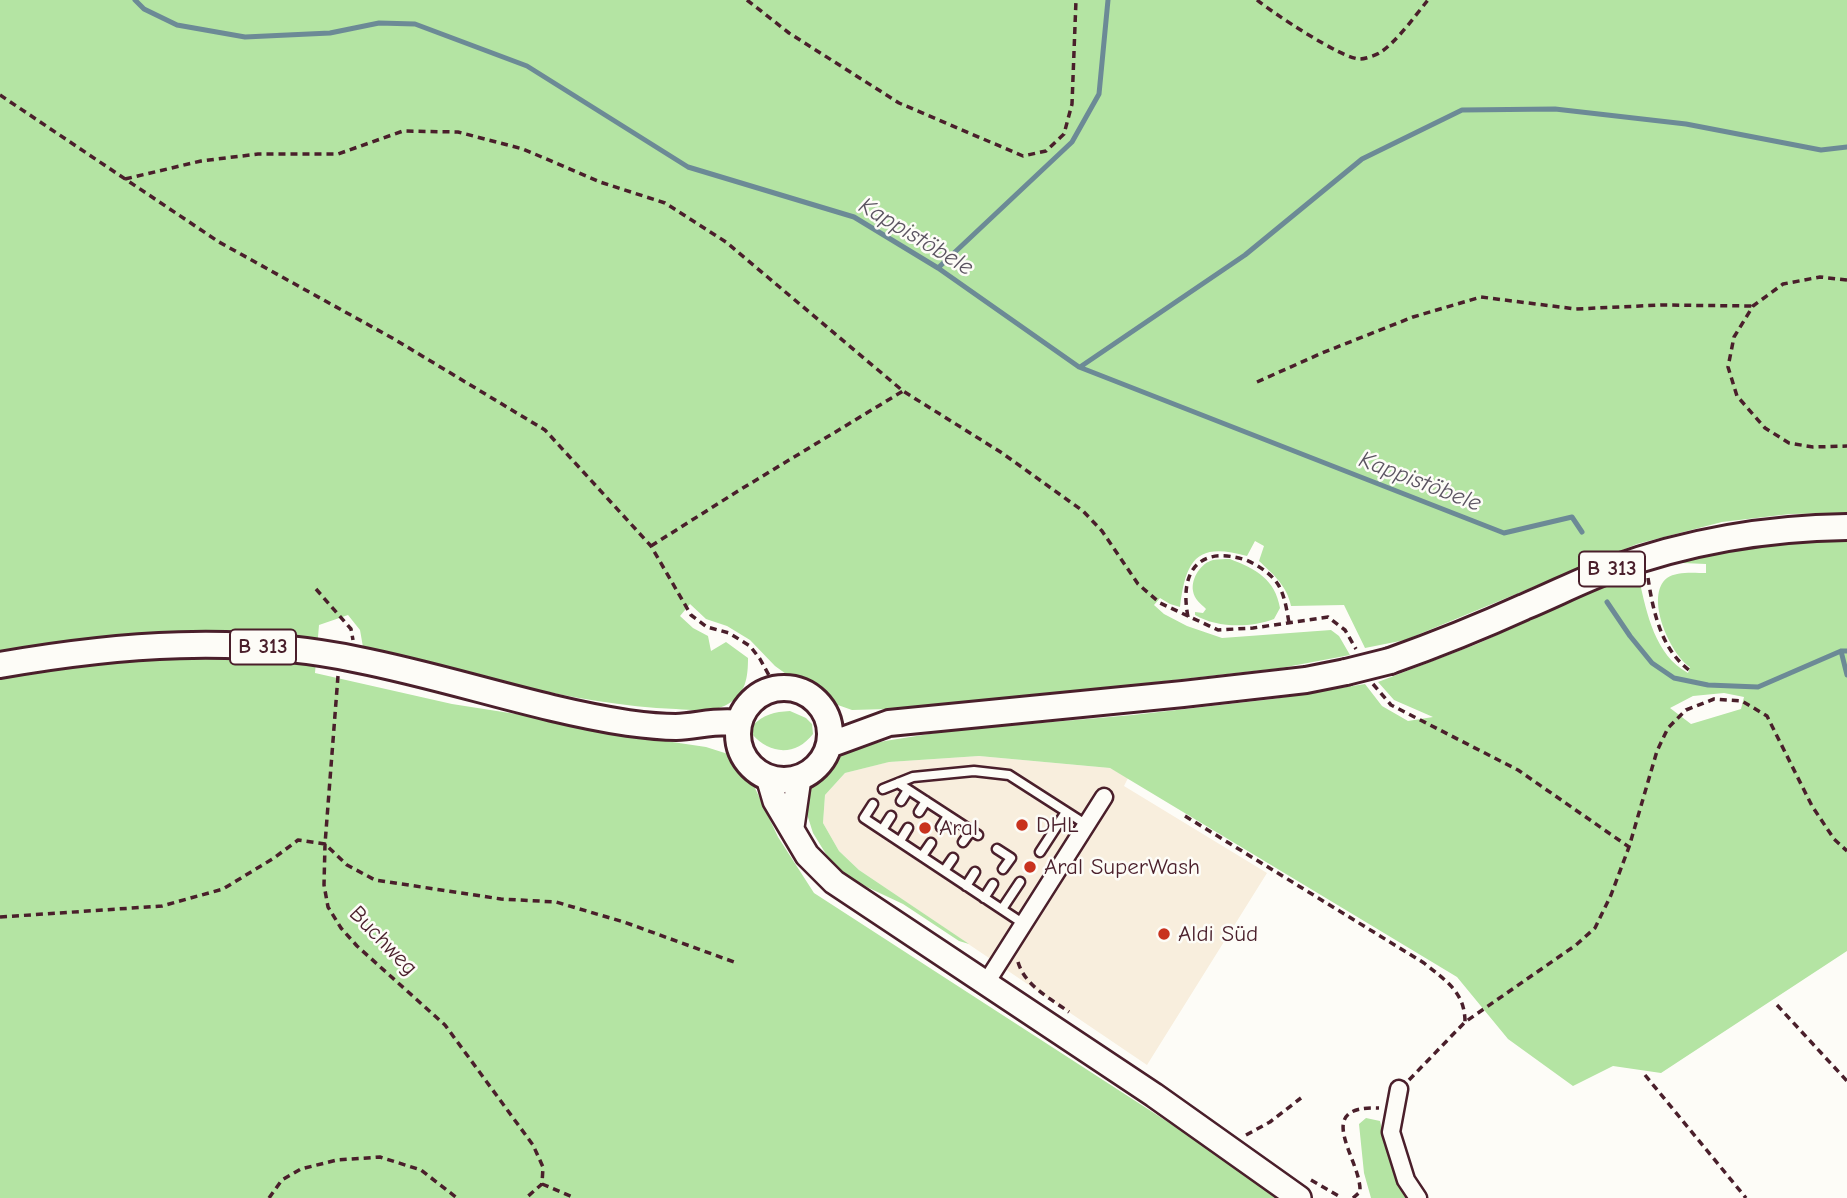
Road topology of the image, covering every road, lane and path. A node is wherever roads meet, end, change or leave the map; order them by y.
1 (747, 0) edge
2 (1076, 0) edge
3 (1257, 0) edge
4 (1428, 0) edge
5 (0, 95) edge
6 (125, 179) junction
7 (1847, 280) edge
8 (1753, 306) junction
9 (1257, 382) dead end
10 (903, 391) junction
11 (1847, 446) edge
12 (1847, 527) edge
13 (650, 546) junction
14 (1645, 558) junction
15 (316, 589) dead end
16 (1188, 617) junction
17 (1289, 623) junction
18 (348, 658) junction
19 (0, 665) edge
20 (1353, 666) junction
21 (1689, 670) dead end
22 (1370, 679) dead end
23 (776, 688) junction
24 (824, 710) junction
25 (889, 723) junction
26 (739, 734) junction
27 (829, 745) junction
28 (768, 778) junction
29 (799, 778) junction
30 (898, 783) junction
31 (883, 789) dead end
32 (908, 790) junction
33 (1104, 797) dead end
34 (901, 801) dead end
35 (926, 801) junction
36 (873, 804) dead end
37 (1066, 812) junction
38 (919, 813) dead end
39 (891, 816) dead end
40 (948, 816) junction
41 (1185, 816) dead end
42 (1087, 825) junction
43 (792, 827) junction
44 (941, 827) dead end
45 (908, 828) dead end
46 (882, 830) junction
47 (900, 841) junction
48 (963, 842) dead end
49 (931, 843) dead end
50 (325, 844) junction
51 (1629, 847) junction
52 (997, 849) dead end
53 (1847, 851) edge
54 (1040, 852) dead end
55 (922, 856) junction
56 (953, 858) dead end
57 (1003, 869) dead end
58 (944, 871) junction
59 (975, 872) dead end
60 (1020, 882) dead end
61 (993, 884) dead end
62 (966, 886) junction
63 (984, 898) junction
64 (1002, 909) junction
65 (0, 917) edge
66 (1024, 924) junction
67 (734, 962) dead end
68 (986, 983) junction
69 (1777, 1005) dead end
70 (1465, 1022) junction
71 (1645, 1074) dead end
72 (1847, 1081) edge
73 (1399, 1089) joint
74 (1301, 1098) dead end
75 (1395, 1109) junction
76 (1233, 1150) junction
77 (542, 1184) junction
78 (269, 1198) edge
79 (457, 1198) edge
80 (526, 1198) edge
81 (575, 1198) edge
82 (1299, 1198) edge
83 (1353, 1198) edge
84 (1418, 1198) edge
85 (1746, 1198) edge

1 - 2 path
3 - 4 path
5 - 6 path
6 - 10 path
6 - 13 path
7 - 8 path
8 - 9 path
8 - 11 path
10 - 13 path
10 - 16 path
12 - 14 main road, B 313
13 - 23 path
14 - 20 main road, B 313, bridge
14 - 21 path
15 - 18 path, Buchweg
16 - 17 path
16 - 17 path
17 - 20 path
18 - 19 main road, B 313
18 - 26 main road, B 313
18 - 50 path, Buchweg
20 - 25 main road, B 313
22 - 51 path
23 - 24 main road
23 - 26 main road
24 - 25 main road, B 313
24 - 27 main road
25 - 27 main road, B 313
26 - 28 main road
27 - 29 main road
28 - 29 main road
28 - 43 street
29 - 43 street
30 - 31 lane
30 - 32 lane
30 - 37 lane
32 - 34 lane
32 - 35 lane
33 - 42 street
35 - 38 lane
35 - 40 lane
36 - 46 lane
37 - 42 lane
37 - 54 lane
39 - 46 lane
40 - 44 lane
40 - 48 lane
41 - 70 path
42 - 66 street
43 - 68 street
45 - 47 lane
46 - 47 lane
47 - 55 lane
49 - 55 lane
50 - 65 path
50 - 67 path
50 - 77 path, Buchweg
51 - 53 path
51 - 70 path
52 - 57 lane
55 - 58 lane
56 - 58 lane
58 - 62 lane
59 - 62 lane
60 - 64 lane
61 - 63 lane
62 - 63 lane
63 - 64 lane
64 - 66 lane
66 - 68 street
68 - 76 street
69 - 72 path
70 - 73 path
71 - 85 path
73 - 75 street
74 - 76 path
75 - 83 path
75 - 84 street
76 - 82 street
77 - 80 path
77 - 81 path
78 - 79 path

